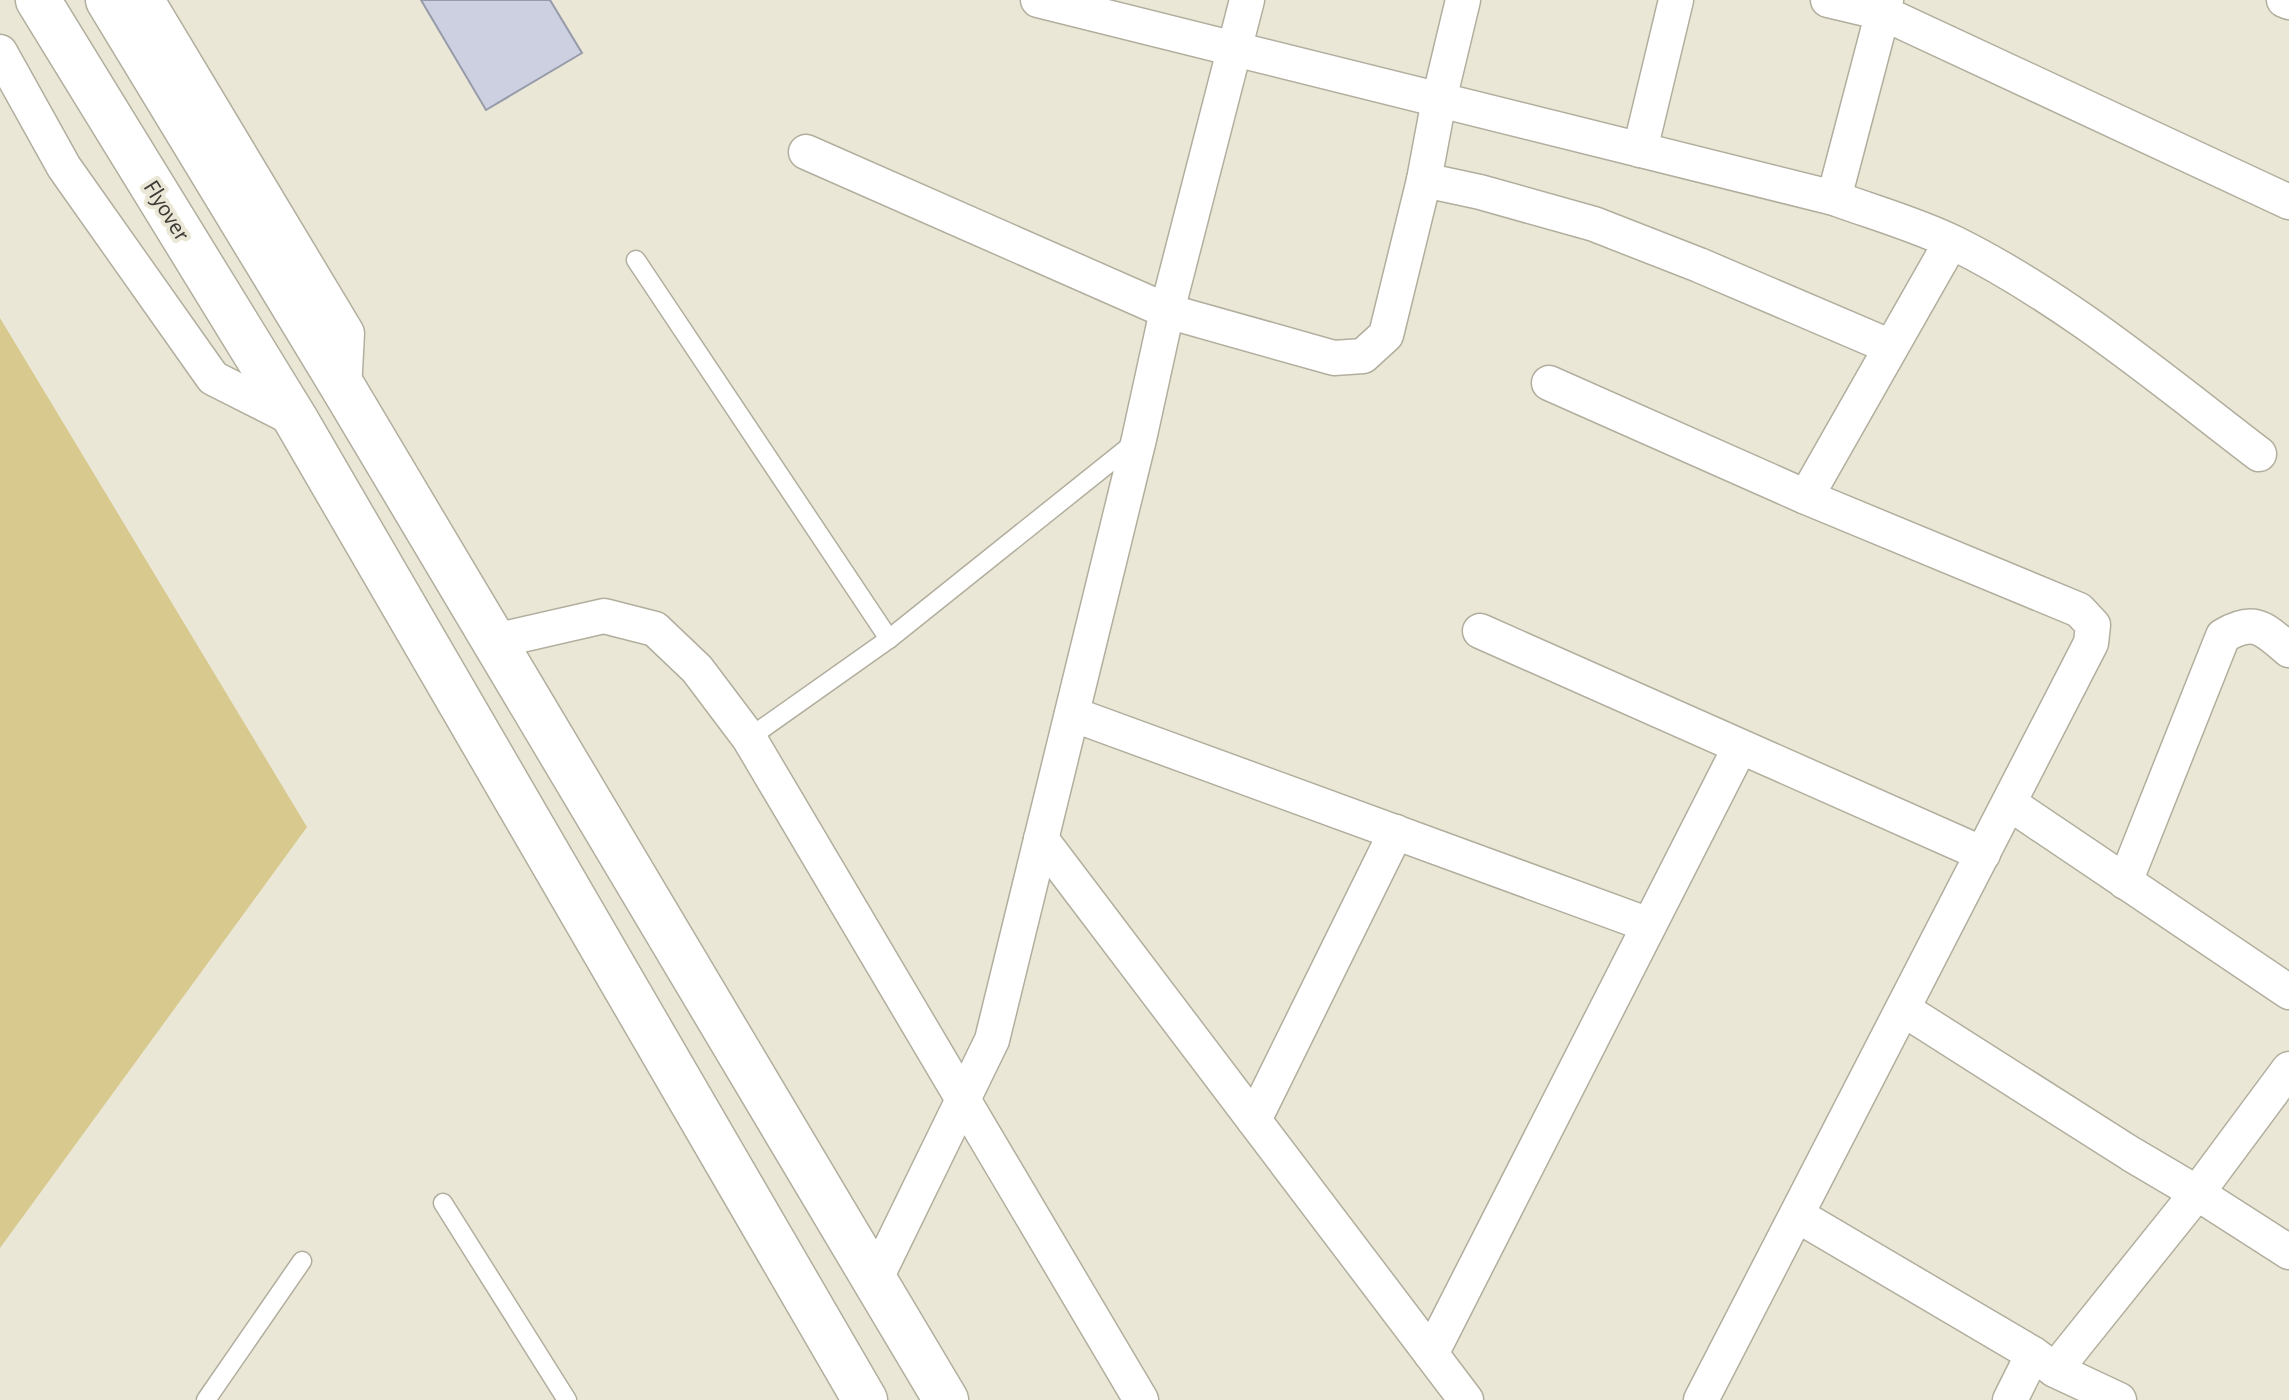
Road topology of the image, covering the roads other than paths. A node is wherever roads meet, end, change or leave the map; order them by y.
1 (38, 0) edge
2 (108, 0) edge
3 (147, 0) edge
4 (1038, 0) edge
5 (1247, 0) edge
6 (1463, 0) edge
7 (1676, 0) edge
8 (1828, 0) edge
9 (1885, 7) edge
10 (1235, 49) junction
11 (0, 52) edge
12 (1439, 100) junction
13 (1640, 150) junction
14 (806, 152) dead end
15 (1424, 180) junction
16 (1834, 198) junction
17 (2289, 202) edge
18 (1951, 242) junction
19 (636, 260) dead end
20 (1167, 311) junction
21 (1891, 347) junction
22 (1549, 383) dead end
23 (344, 389) junction
24 (296, 420) junction
25 (1139, 439) junction
26 (2259, 454) dead end
27 (1806, 497) junction
28 (1480, 631) dead end
29 (889, 639) junction
30 (495, 641) junction
31 (2289, 650) edge
32 (1072, 714) junction
33 (749, 738) junction
34 (1740, 747) junction
35 (2009, 803) junction
36 (1396, 832) junction
37 (1041, 839) junction
38 (1983, 854) junction
39 (2125, 882) junction
40 (1649, 925) junction
41 (2289, 992) edge
42 (1903, 1009) junction
43 (2289, 1069) edge
44 (963, 1100) junction
45 (1254, 1120) junction
46 (2197, 1193) junction
47 (443, 1203) dead end
48 (1797, 1215) junction
49 (2289, 1252) edge
50 (302, 1261) dead end
51 (875, 1280) junction
52 (1431, 1354) junction
53 (2044, 1362) junction
54 (206, 1400) edge
55 (567, 1400) edge
56 (865, 1400) edge
57 (946, 1400) edge
58 (1141, 1400) edge
59 (1466, 1400) edge
60 (1701, 1400) edge
61 (2010, 1400) edge
62 (2119, 1400) edge

1 - 24 main road, Flyover
2 - 23 main road
3 - 23 street
4 - 10 street
5 - 10 street
6 - 12 street
7 - 13 street
8 - 9 street
9 - 16 street
9 - 17 street
10 - 12 street
10 - 20 street
11 - 24 street
12 - 13 street
12 - 15 street
13 - 16 street
14 - 20 street
15 - 20 street
15 - 21 street
16 - 18 street
18 - 21 street
18 - 26 street
19 - 29 lane
20 - 25 street
21 - 27 street
22 - 27 street
23 - 30 main road
24 - 56 main road, Flyover
25 - 29 lane
25 - 32 street
27 - 35 street
28 - 34 street
29 - 33 lane
30 - 33 street
30 - 51 main road
31 - 39 street
32 - 36 street
32 - 37 street
33 - 44 street
34 - 38 street
34 - 40 street
35 - 38 street
35 - 39 street
36 - 40 street
36 - 45 street
37 - 44 street
37 - 45 street
38 - 42 street
39 - 41 street
40 - 52 street
42 - 46 street
42 - 48 street
43 - 46 street
44 - 51 street
44 - 58 street
45 - 52 street
46 - 49 street
46 - 53 street
47 - 55 lane
48 - 53 street
48 - 60 street
50 - 54 lane
51 - 57 main road
52 - 59 street
53 - 61 street
53 - 62 street

